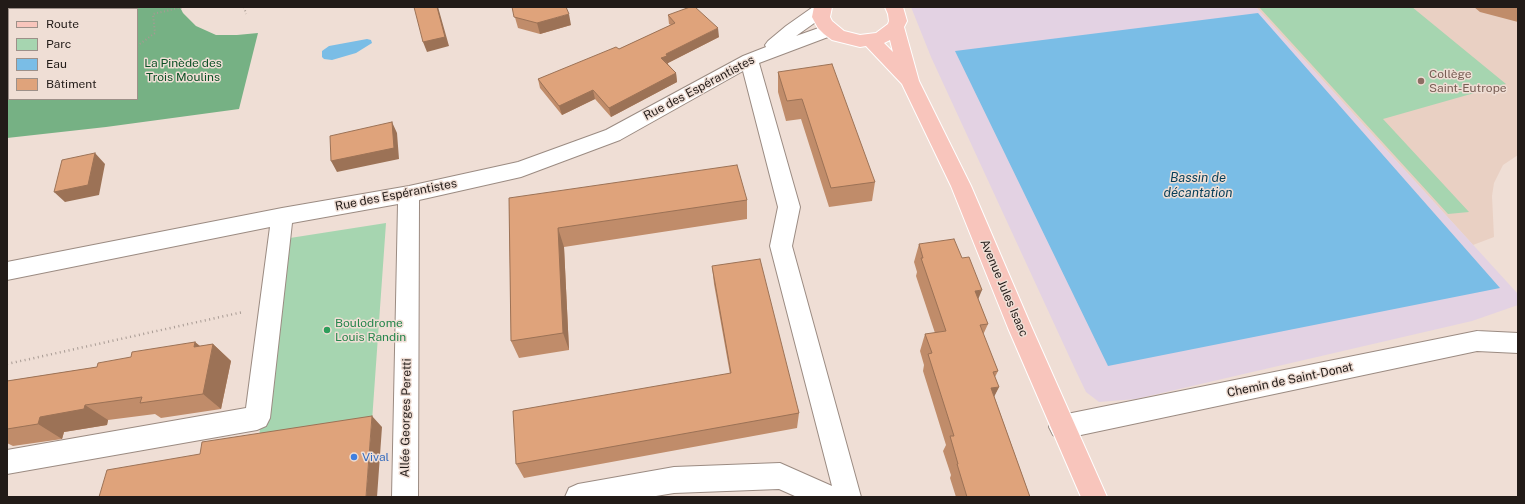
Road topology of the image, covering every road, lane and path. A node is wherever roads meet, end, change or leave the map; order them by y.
1 (183, 7) edge
2 (244, 7) edge
3 (894, 7) edge
4 (822, 9) edge
5 (246, 14) dead end
6 (895, 27) junction
7 (830, 30) junction
8 (871, 40) junction
9 (138, 45) edge
10 (755, 57) junction
11 (910, 81) junction
12 (409, 194) junction
13 (282, 216) junction
14 (7, 271) edge
15 (270, 306) junction
16 (1518, 342) edge
17 (7, 364) edge
18 (1062, 427) junction
19 (7, 462) edge
20 (405, 497) edge
21 (578, 497) edge
22 (826, 497) edge
23 (848, 497) edge
24 (1094, 497) edge

1 - 9 path
2 - 5 path
3 - 6 main road, Avenue Jules Isaac
4 - 7 main road
4 - 10 street, Rue des Espérantistes
6 - 8 main road
6 - 11 main road, Avenue Jules Isaac
7 - 8 main road
7 - 10 street, Rue des Espérantistes
8 - 11 main road, Avenue Jules Isaac
10 - 12 street, Rue des Espérantistes
10 - 23 street
11 - 18 main road, Avenue Jules Isaac
12 - 13 street, Rue des Espérantistes
12 - 20 street, Allée Georges Peretti
13 - 14 street, Rue des Espérantistes
13 - 15 street
15 - 17 path
15 - 19 street
16 - 18 street, Chemin de Saint-Donat
18 - 24 main road, Avenue Jules Isaac
21 - 22 street

